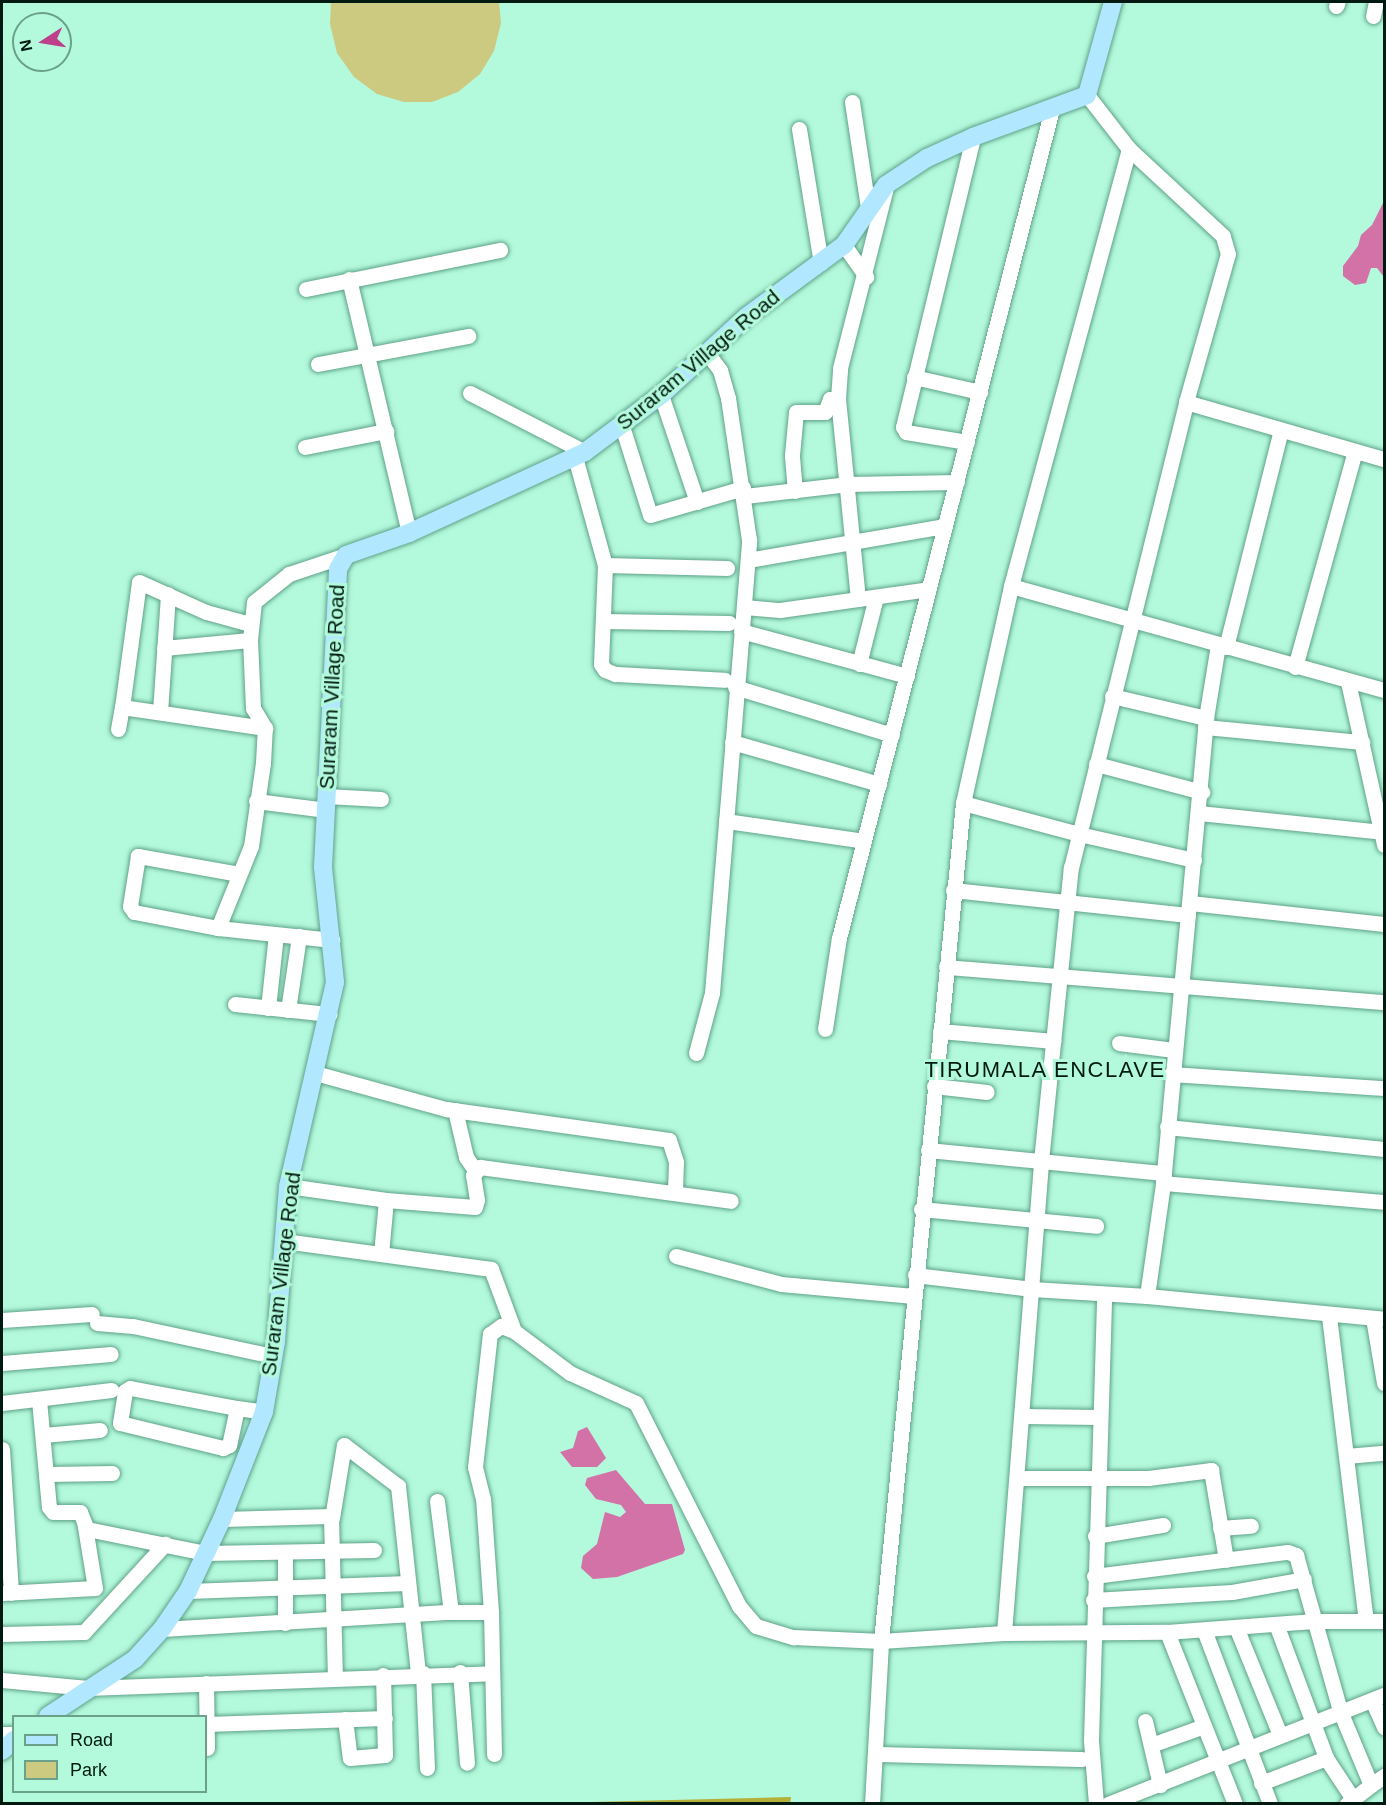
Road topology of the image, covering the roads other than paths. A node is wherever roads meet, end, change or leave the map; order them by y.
1 (1113, 2) edge
2 (1087, 95) junction
3 (852, 102) dead end
4 (1052, 109) junction
5 (799, 129) dead end
6 (973, 137) junction
7 (1129, 149) junction
8 (886, 185) junction
9 (869, 213) junction
10 (844, 245) junction
11 (500, 250) dead end
12 (821, 263) junction
13 (866, 277) junction
14 (350, 279) junction
15 (306, 288) dead end
16 (468, 336) dead end
17 (707, 353) junction
18 (368, 354) junction
19 (318, 364) dead end
20 (914, 377) junction
21 (980, 392) junction
22 (470, 393) dead end
23 (661, 395) junction
24 (838, 399) junction
25 (1186, 402) junction
26 (621, 426) junction
27 (1281, 430) junction
28 (386, 431) junction
29 (967, 442) junction
30 (305, 447) dead end
31 (1355, 451) junction
32 (580, 454) junction
33 (1384, 459) edge
34 (957, 482) junction
35 (848, 484) junction
36 (795, 490) junction
37 (744, 492) junction
38 (697, 502) junction
39 (945, 526) junction
40 (409, 533) junction
41 (853, 542) junction
42 (346, 555) junction
43 (748, 560) junction
44 (605, 565) junction
45 (727, 567) dead end
46 (1011, 586) junction
47 (929, 589) junction
48 (168, 594) junction
49 (876, 597) junction
50 (858, 599) junction
51 (744, 607) junction
52 (1132, 620) junction
53 (603, 621) junction
54 (250, 624) junction
55 (735, 627) junction
56 (250, 640) junction
57 (1222, 646) junction
58 (164, 648) junction
59 (859, 664) junction
60 (1295, 667) junction
61 (907, 676) junction
62 (1348, 682) junction
63 (730, 683) junction
64 (1384, 690) edge
65 (1112, 696) junction
66 (122, 706) junction
67 (160, 712) junction
68 (1205, 723) junction
69 (265, 728) junction
70 (117, 729) dead end
71 (892, 735) junction
72 (732, 742) junction
73 (1362, 742) junction
74 (1096, 764) junction
75 (879, 784) junction
76 (1202, 792) junction
77 (381, 799) dead end
78 (256, 801) junction
79 (326, 803) junction
80 (963, 803) junction
81 (1199, 813) junction
82 (726, 821) junction
83 (1079, 834) junction
84 (1383, 838) edge
85 (864, 841) junction
86 (1194, 860) junction
87 (240, 874) junction
88 (953, 890) junction
89 (1068, 904) junction
90 (1189, 909) junction
91 (1384, 924) edge
92 (218, 928) junction
93 (276, 934) junction
94 (299, 936) junction
95 (332, 940) junction
96 (946, 967) junction
97 (1061, 976) junction
98 (1180, 988) junction
99 (1384, 1002) edge
100 (235, 1004) dead end
101 (268, 1008) junction
102 (288, 1010) junction
103 (329, 1014) junction
104 (825, 1029) dead end
105 (940, 1031) junction
106 (1054, 1041) junction
107 (1119, 1043) dead end
108 (1174, 1050) junction
109 (696, 1053) dead end
110 (315, 1073) junction
111 (1171, 1074) junction
112 (934, 1086) junction
113 (1384, 1088) edge
114 (987, 1092) dead end
115 (455, 1110) junction
116 (1167, 1127) junction
117 (1384, 1149) edge
118 (928, 1150) junction
119 (1041, 1161) junction
120 (474, 1169) junction
121 (1163, 1178) junction
122 (288, 1186) junction
123 (675, 1193) junction
124 (386, 1200) junction
125 (731, 1201) dead end
126 (1384, 1202) edge
127 (921, 1209) junction
128 (1037, 1221) junction
129 (1096, 1226) dead end
130 (284, 1241) junction
131 (381, 1254) junction
132 (676, 1256) dead end
133 (915, 1275) junction
134 (1032, 1289) junction
135 (1104, 1295) junction
136 (913, 1296) junction
137 (1147, 1296) junction
138 (1329, 1316) junction
139 (1379, 1319) edge
140 (2, 1320) edge
141 (514, 1331) junction
142 (111, 1354) dead end
143 (273, 1356) junction
144 (2, 1363) edge
145 (1384, 1383) edge
146 (111, 1390) dead end
147 (39, 1400) junction
148 (2, 1403) edge
149 (237, 1408) junction
150 (264, 1412) junction
151 (1022, 1416) junction
152 (1099, 1417) junction
153 (100, 1430) dead end
154 (43, 1435) junction
155 (2, 1449) edge
156 (1384, 1453) edge
157 (1346, 1456) junction
158 (112, 1473) dead end
159 (47, 1474) junction
160 (1017, 1478) junction
161 (1097, 1479) junction
162 (437, 1501) dead end
163 (332, 1518) junction
164 (222, 1519) junction
165 (1163, 1525) dead end
166 (1251, 1526) dead end
167 (85, 1527) junction
168 (1220, 1528) junction
169 (1095, 1536) junction
170 (165, 1544) junction
171 (374, 1550) dead end
172 (205, 1553) junction
173 (285, 1553) junction
174 (333, 1553) junction
175 (1226, 1560) junction
176 (1094, 1576) junction
177 (1304, 1579) junction
178 (408, 1583) junction
179 (333, 1586) junction
180 (285, 1587) junction
181 (188, 1591) junction
182 (7, 1593) edge
183 (1093, 1600) junction
184 (451, 1612) junction
185 (490, 1612) junction
186 (412, 1617) junction
187 (334, 1621) junction
188 (1314, 1621) junction
189 (1366, 1621) junction
190 (1384, 1621) edge
191 (285, 1623) junction
192 (1276, 1624) junction
193 (1236, 1627) junction
194 (162, 1629) junction
195 (1204, 1630) junction
196 (1167, 1632) junction
197 (1004, 1633) junction
198 (1094, 1633) junction
199 (2, 1634) edge
200 (881, 1641) junction
201 (459, 1672) junction
202 (421, 1673) junction
203 (492, 1673) junction
204 (382, 1675) junction
205 (336, 1677) junction
206 (2, 1680) edge
207 (206, 1683) junction
208 (88, 1688) junction
209 (1378, 1698) edge
210 (1340, 1711) junction
211 (49, 1715) edge
212 (206, 1715) edge
213 (385, 1718) junction
214 (345, 1719) junction
215 (1145, 1720) dead end
216 (1314, 1722) junction
217 (207, 1724) edge
218 (1204, 1726) junction
219 (1384, 1727) edge
220 (1280, 1736) junction
221 (1151, 1745) junction
222 (1248, 1749) junction
223 (494, 1754) dead end
224 (875, 1754) junction
225 (1326, 1758) junction
226 (1082, 1759) dead end
227 (1218, 1761) junction
228 (467, 1763) dead end
229 (427, 1768) dead end
230 (1384, 1776) edge
231 (1261, 1783) junction
232 (1160, 1785) junction
233 (1371, 1785) junction
234 (1350, 1801) edge
235 (872, 1803) edge
236 (1096, 1803) edge
237 (1108, 1803) edge
238 (1235, 1803) edge
239 (1270, 1803) edge

1 - 2 main road
2 - 4 main road, Suraram Village Road
2 - 7 street
3 - 9 street
4 - 6 main road, Suraram Village Road
4 - 21 street
5 - 12 street
6 - 8 main road, Suraram Village Road
6 - 20 street
7 - 25 street
7 - 46 street
8 - 9 main road, Suraram Village Road
8 - 13 street
9 - 10 main road, Suraram Village Road
10 - 12 main road, Suraram Village Road
10 - 13 street
11 - 14 street
12 - 17 main road, Suraram Village Road
13 - 24 street
14 - 15 street
14 - 18 street
16 - 18 street
17 - 23 main road, Suraram Village Road
17 - 37 street
18 - 19 street
18 - 28 street
20 - 21 street
20 - 29 street
21 - 29 street
22 - 32 street
23 - 26 main road, Suraram Village Road
23 - 38 street
24 - 35 street
24 - 36 street
25 - 27 street
25 - 52 street
26 - 32 main road, Suraram Village Road
26 - 38 street
27 - 31 street
27 - 57 street
28 - 30 street
28 - 40 street
29 - 34 street
31 - 33 street
31 - 60 street
32 - 40 main road, Suraram Village Road
32 - 44 street
34 - 35 street
34 - 39 street
35 - 36 street
35 - 41 street
36 - 37 street
37 - 38 street
37 - 43 street
39 - 41 street
39 - 47 street
40 - 42 main road, Suraram Village Road
41 - 43 street
41 - 50 street
42 - 54 street
42 - 79 main road, Suraram Village Road
43 - 51 street
44 - 45 street
44 - 53 street
46 - 52 street
46 - 80 street
47 - 49 street
47 - 61 street
48 - 54 street
48 - 58 street
48 - 66 street
49 - 50 street
49 - 59 street
50 - 51 street
51 - 55 street
52 - 57 street
52 - 65 street
53 - 55 street
53 - 63 street
54 - 56 street
55 - 59 street
55 - 63 street
56 - 58 street
56 - 69 street
57 - 60 street
57 - 68 street
58 - 67 street
59 - 61 street
60 - 62 street
61 - 71 street
62 - 64 street
62 - 73 street
63 - 71 street
63 - 72 street
65 - 68 street
65 - 74 street
66 - 67 street
66 - 70 street
67 - 69 street
68 - 73 street
68 - 76 street
69 - 78 street
71 - 75 street
72 - 75 street
72 - 82 street
73 - 84 street
74 - 76 street
74 - 83 street
75 - 85 street
76 - 81 street
77 - 79 street
78 - 79 street
78 - 87 street
79 - 95 main road, Suraram Village Road
80 - 83 street
80 - 88 street
81 - 84 street
81 - 86 street
82 - 85 street
82 - 109 street
83 - 86 street
83 - 89 street
85 - 104 street
86 - 90 street
87 - 92 street
87 - 92 street
88 - 89 street
88 - 96 street
89 - 90 street
89 - 97 street
90 - 91 street
90 - 98 street
92 - 93 street
93 - 94 street
93 - 101 street
94 - 95 street
94 - 102 street
95 - 103 main road, Suraram Village Road
96 - 97 street
96 - 105 street
97 - 98 street
97 - 106 street
98 - 99 street
98 - 108 street
100 - 101 street
101 - 102 street
102 - 103 street
103 - 110 main road, Suraram Village Road
105 - 106 street
105 - 112 street
106 - 119 street
107 - 108 street
108 - 111 street
110 - 115 street
110 - 122 main road, Suraram Village Road
111 - 113 street
111 - 116 street
112 - 114 street
112 - 118 street
115 - 120 street
115 - 123 street
116 - 117 street
116 - 121 street
118 - 119 street
118 - 127 street
119 - 121 street
119 - 128 street
120 - 123 street
120 - 124 street
121 - 126 street
121 - 137 street
122 - 124 street
122 - 130 main road, Suraram Village Road
123 - 125 street
124 - 131 street
127 - 128 street
127 - 133 street
128 - 129 street
128 - 134 street
130 - 131 street
130 - 143 main road, Suraram Village Road
131 - 141 street
132 - 136 street
133 - 134 street
133 - 136 street
134 - 135 street
134 - 151 street
135 - 137 street
135 - 152 street
136 - 200 street
137 - 138 street
138 - 139 street
138 - 157 street
139 - 145 street
140 - 143 street
141 - 185 street
141 - 200 street
142 - 144 street
143 - 150 main road, Suraram Village Road
146 - 147 street
147 - 148 street
147 - 154 street
149 - 149 street
149 - 150 street
150 - 164 main road, Suraram Village Road
151 - 152 street
151 - 160 street
152 - 161 street
153 - 154 street
154 - 159 street
155 - 182 street
156 - 157 street
157 - 189 street
158 - 159 street
159 - 167 street
160 - 161 street
160 - 197 street
161 - 168 street
161 - 169 street
162 - 184 street
163 - 164 street
163 - 174 street
163 - 178 street
164 - 172 main road, Suraram Village Road
165 - 169 street
166 - 168 street
167 - 170 street
167 - 182 street
168 - 175 street
169 - 176 street
170 - 172 street
170 - 199 street
171 - 174 street
172 - 173 street
172 - 181 main road, Suraram Village Road
173 - 174 street
173 - 180 street
174 - 179 street
175 - 176 street
175 - 177 street
176 - 183 street
177 - 183 street
177 - 188 street
178 - 179 street
178 - 186 street
179 - 180 street
179 - 187 street
180 - 181 street
180 - 191 street
181 - 194 main road, Suraram Village Road
183 - 198 street
184 - 185 street
184 - 186 street
185 - 203 street
186 - 187 street
186 - 202 street
187 - 191 street
187 - 205 street
188 - 189 street
188 - 192 street
188 - 210 street
189 - 190 street
191 - 194 street
192 - 193 street
192 - 216 street
193 - 195 street
193 - 220 street
194 - 208 main road, Suraram Village Road
195 - 196 street
195 - 222 street
196 - 198 street
196 - 218 street
197 - 198 street
197 - 200 street
198 - 236 street
200 - 224 street
201 - 202 street
201 - 203 street
201 - 228 street
202 - 204 street
202 - 229 street
203 - 223 street
204 - 205 street
204 - 213 street
205 - 207 street
206 - 208 street
207 - 208 street
207 - 212 street
208 - 211 main road, Suraram Village Road
209 - 210 street
209 - 219 street
210 - 216 street
210 - 233 street
213 - 214 street
213 - 214 street
214 - 217 street
215 - 221 street
216 - 220 street
216 - 225 street
218 - 221 street
218 - 227 street
220 - 222 street
221 - 232 street
222 - 227 street
222 - 231 street
224 - 226 street
224 - 235 street
225 - 231 street
225 - 234 street
227 - 232 street
227 - 238 street
230 - 233 street
231 - 239 street
232 - 237 street
233 - 234 street

